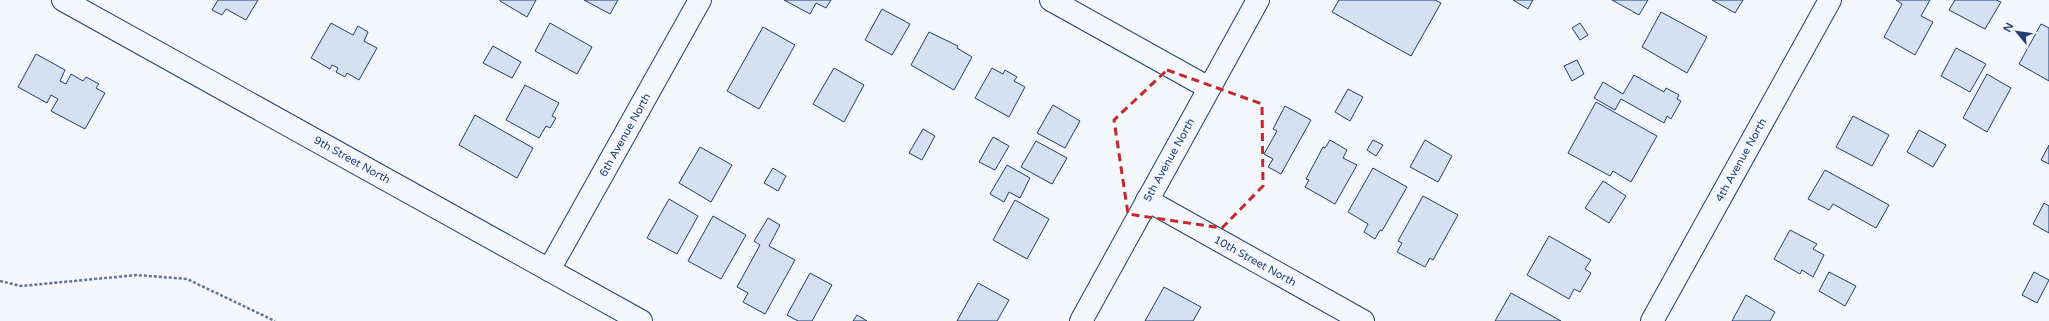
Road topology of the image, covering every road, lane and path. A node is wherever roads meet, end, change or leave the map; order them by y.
1 (63, 0) edge
2 (700, 0) edge
3 (1052, 0) edge
4 (1258, 0) edge
5 (1830, 0) edge
6 (1209, 88) junction
7 (1147, 200) junction
8 (549, 270) junction
9 (0, 281) edge
10 (275, 321) edge
11 (641, 321) edge
12 (1081, 321) edge
13 (1363, 321) edge
14 (1652, 321) edge

1 - 8 street, 9th Street North
2 - 8 street, 6th Avenue North
3 - 6 street
4 - 6 street, 5th Avenue North
5 - 14 street, 4th Avenue North
6 - 7 street, 5th Avenue North
7 - 12 street, 5th Avenue North
7 - 13 street, 10th Street North
8 - 11 street, 9th Street North
9 - 10 path

